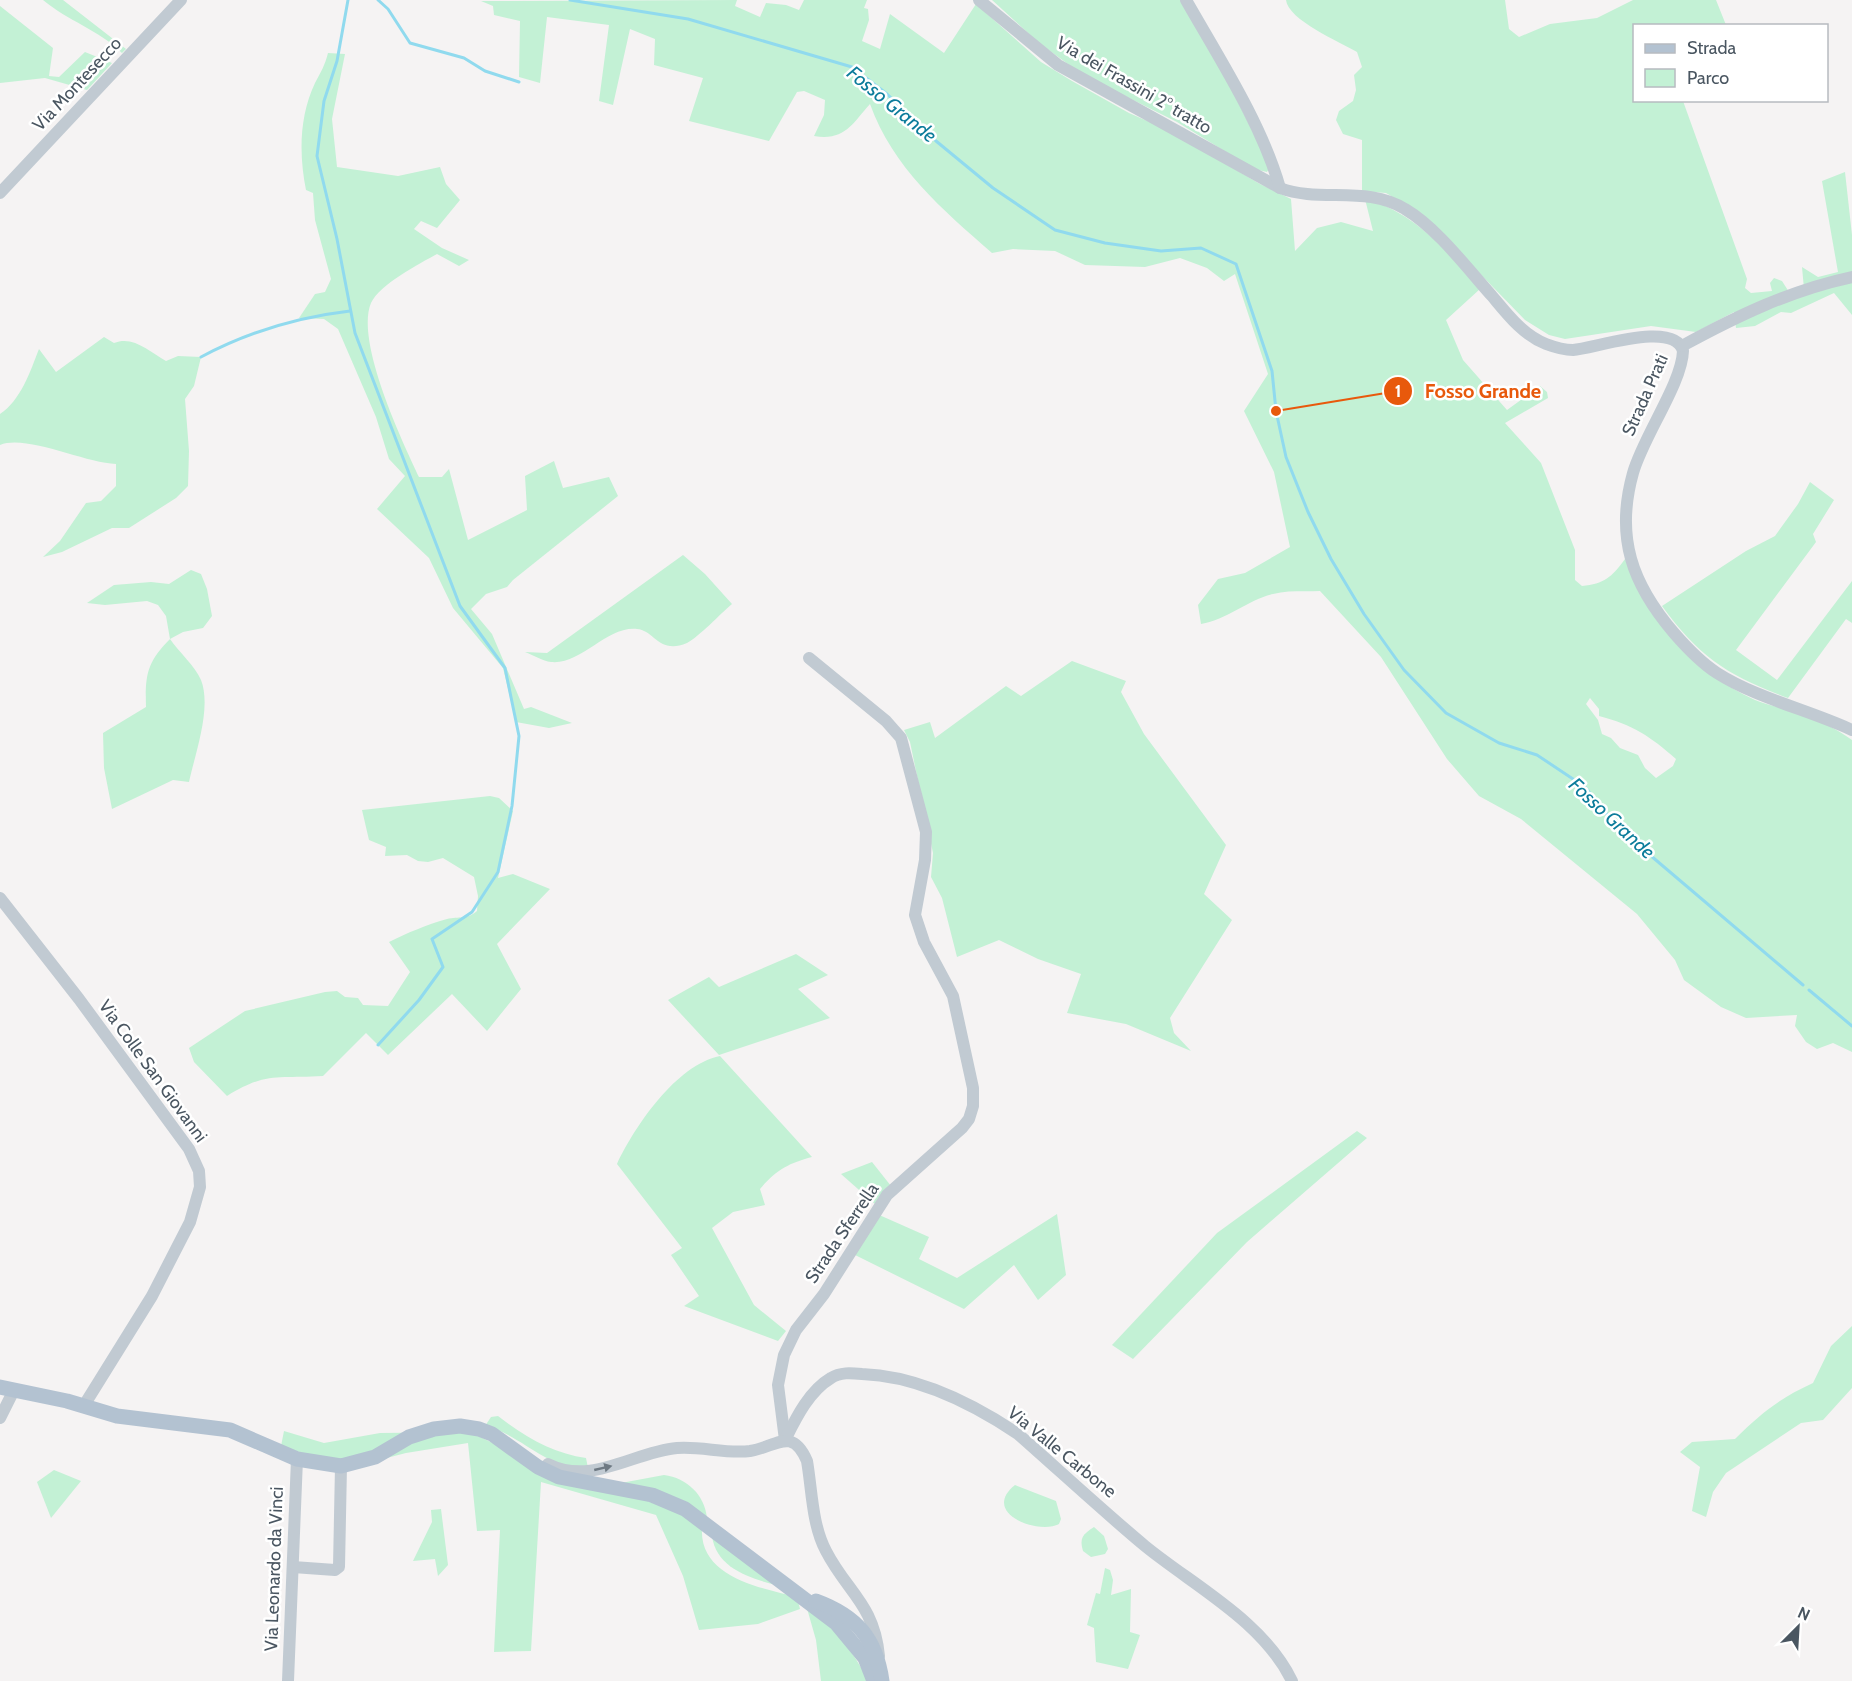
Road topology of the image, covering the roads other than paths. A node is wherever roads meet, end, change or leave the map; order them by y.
1 (181, 0) edge
2 (979, 0) edge
3 (1186, 0) edge
4 (1280, 188) junction
5 (0, 193) edge
6 (1852, 277) edge
7 (1666, 335) junction
8 (1701, 336) junction
9 (1682, 346) junction
10 (1680, 367) junction
11 (809, 658) dead end
12 (1852, 730) edge
13 (0, 898) edge
14 (7, 1389) edge
15 (83, 1407) junction
16 (0, 1418) edge
17 (492, 1434) junction
18 (785, 1440) junction
19 (297, 1459) junction
20 (341, 1466) junction
21 (293, 1567) junction
22 (803, 1597) junction
23 (861, 1603) junction
24 (830, 1606) junction
25 (836, 1623) junction
26 (867, 1626) junction
27 (872, 1660) junction
28 (288, 1681) edge
29 (874, 1681) edge
30 (882, 1681) edge
31 (1292, 1681) edge

1 - 5 street, Via Montesecco
2 - 4 street, Via dei Frassini 2° tratto
3 - 4 street
4 - 7 street, Strada Prati
6 - 8 street
7 - 8 street
7 - 9 street, Strada Prati
8 - 9 street
8 - 10 street
9 - 10 street, Strada Prati
10 - 12 street, Strada Prati
11 - 18 street, Strada Sferrella
13 - 15 street, Via Colle San Giovanni
14 - 15 main road
14 - 16 street
15 - 19 main road
17 -> 18 street
17 - 20 main road
17 - 22 main road
18 - 23 street
18 - 31 street, Via Valle Carbone
19 - 20 main road
19 - 21 street, Via Leonardo da Vinci
20 - 21 street
21 - 28 street, Via Leonardo da Vinci
22 - 24 main road
22 - 25 main road
23 - 24 street
23 - 26 street
24 - 26 main road
25 - 26 main road
25 - 27 main road
26 - 27 main road
27 - 29 main road
27 - 30 main road

